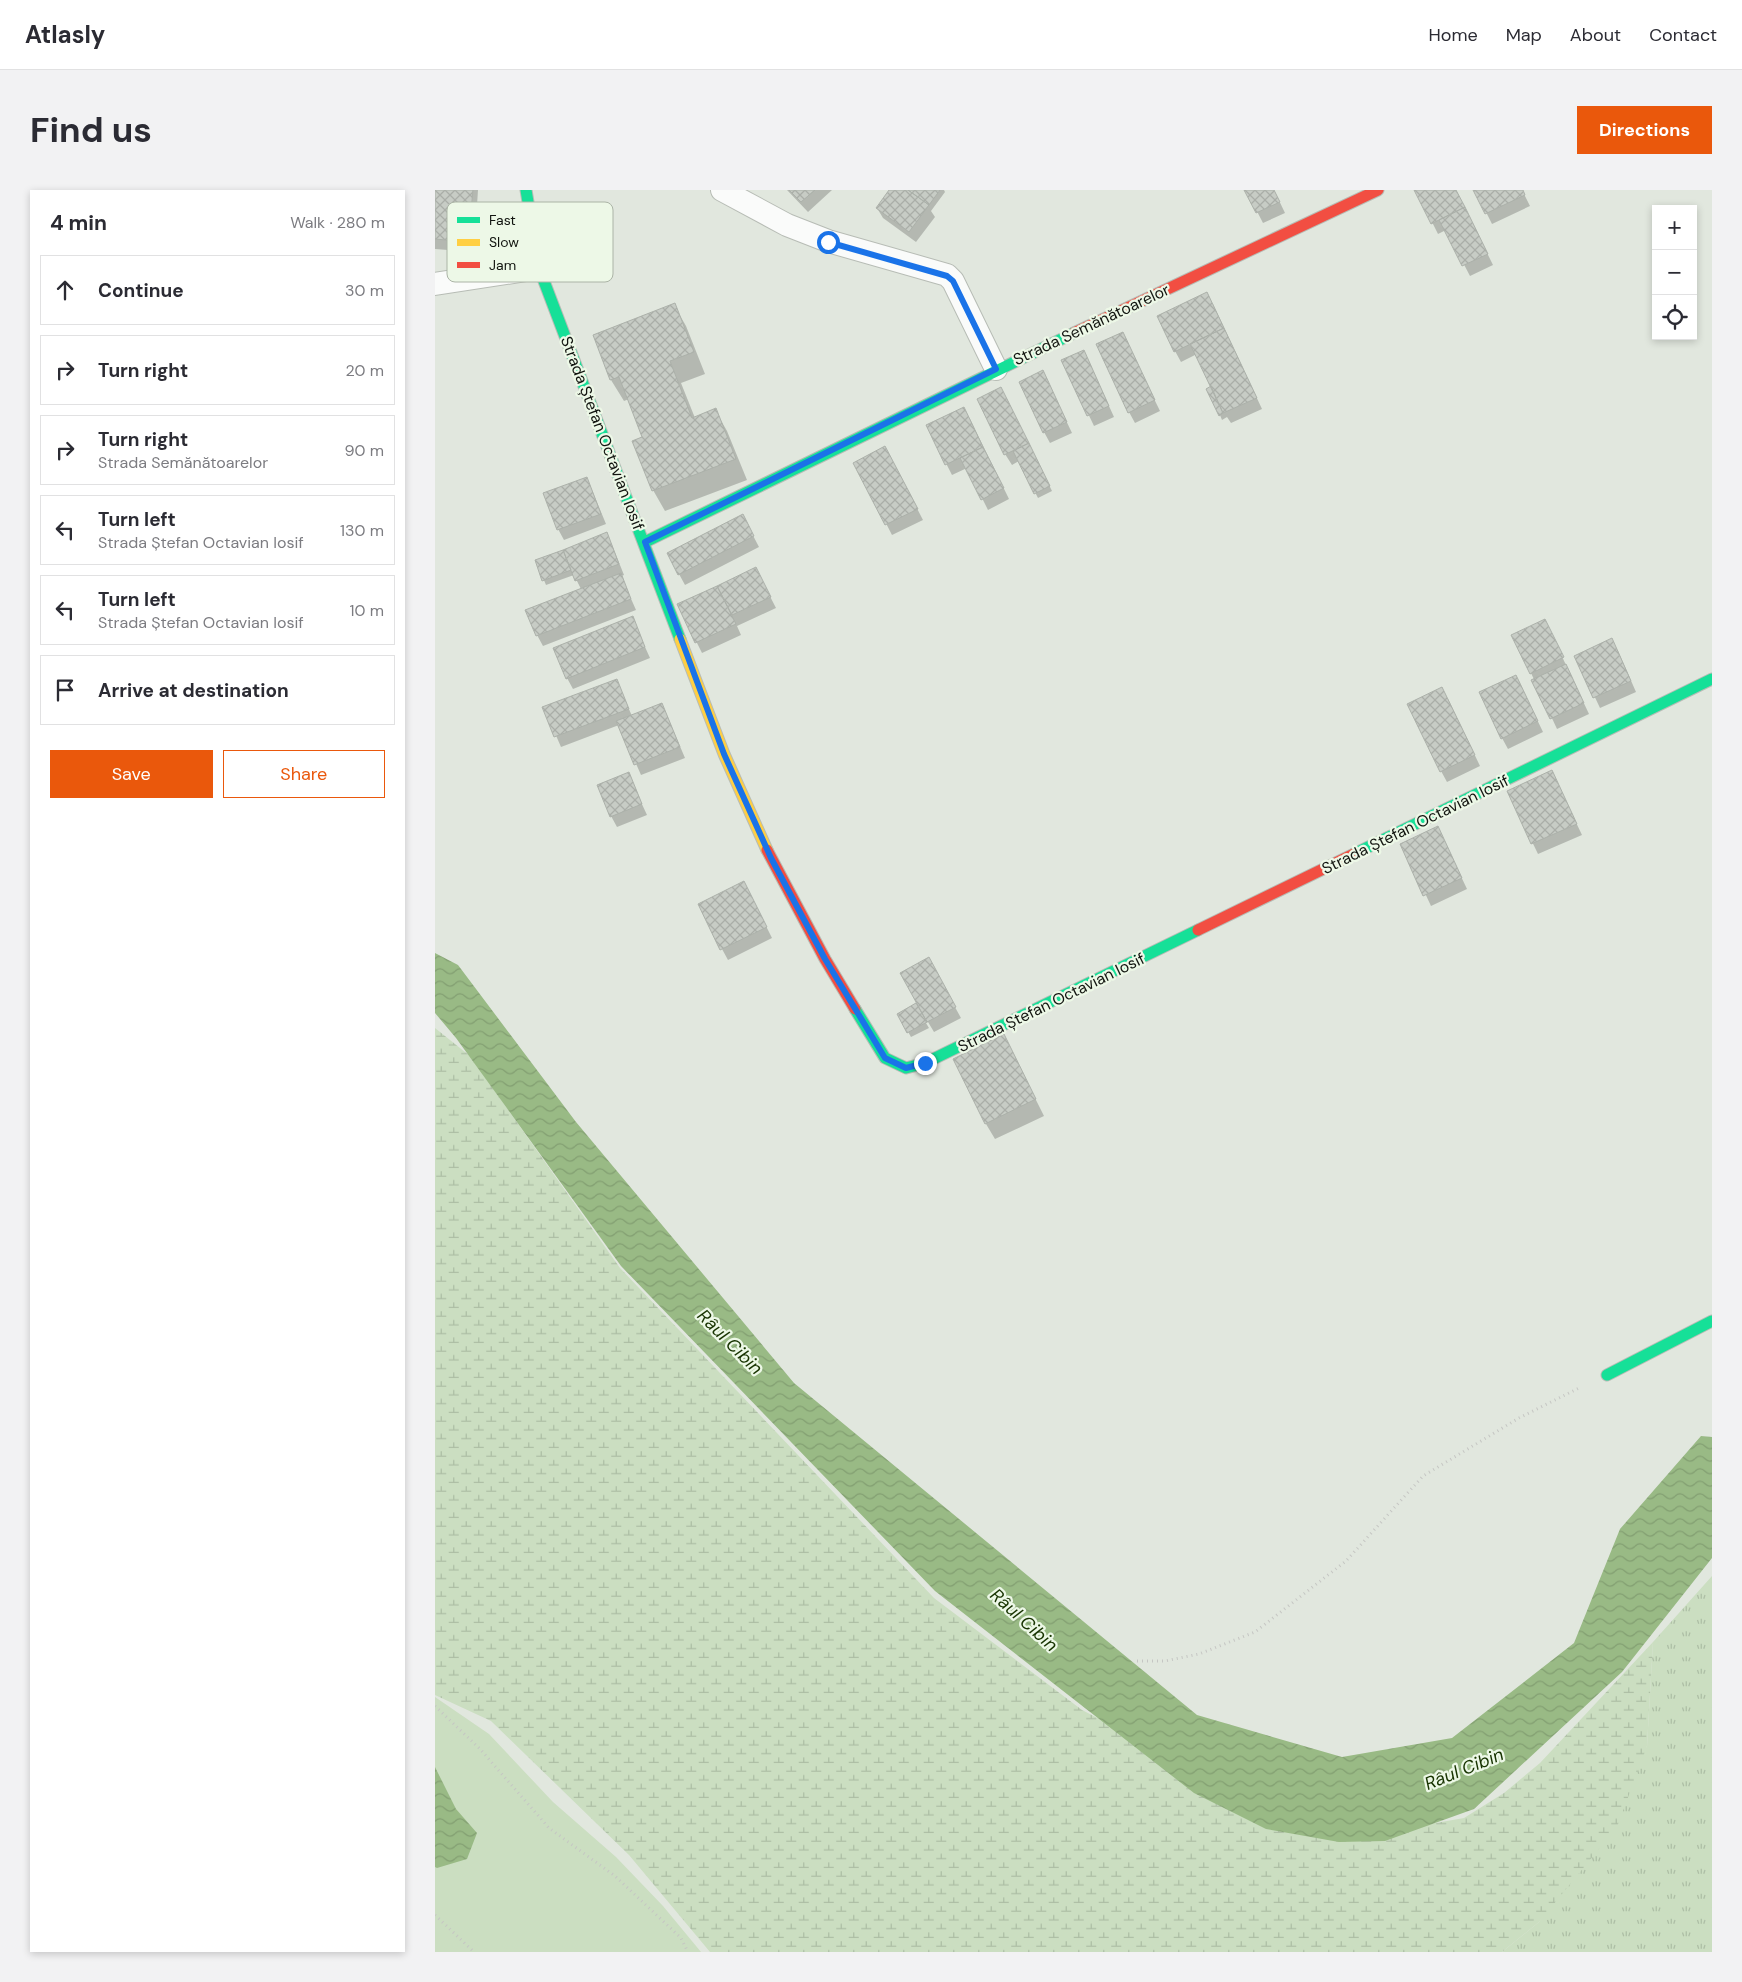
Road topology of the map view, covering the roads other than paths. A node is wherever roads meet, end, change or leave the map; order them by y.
1 (722, 190) edge
2 (1378, 190) edge
3 (448, 282) edge
4 (544, 282) edge
5 (435, 284) edge
6 (996, 369) junction
7 (645, 542) junction
8 (1712, 679) edge
9 (1712, 1321) edge
10 (1607, 1375) road end

1 - 6 street
2 - 6 street, Strada Semănătoarelor
3 - 5 street
4 - 7 street, Strada Ștefan Octavian Iosif
6 - 7 street, Strada Semănătoarelor
7 - 8 street, Strada Ștefan Octavian Iosif
9 - 10 street

